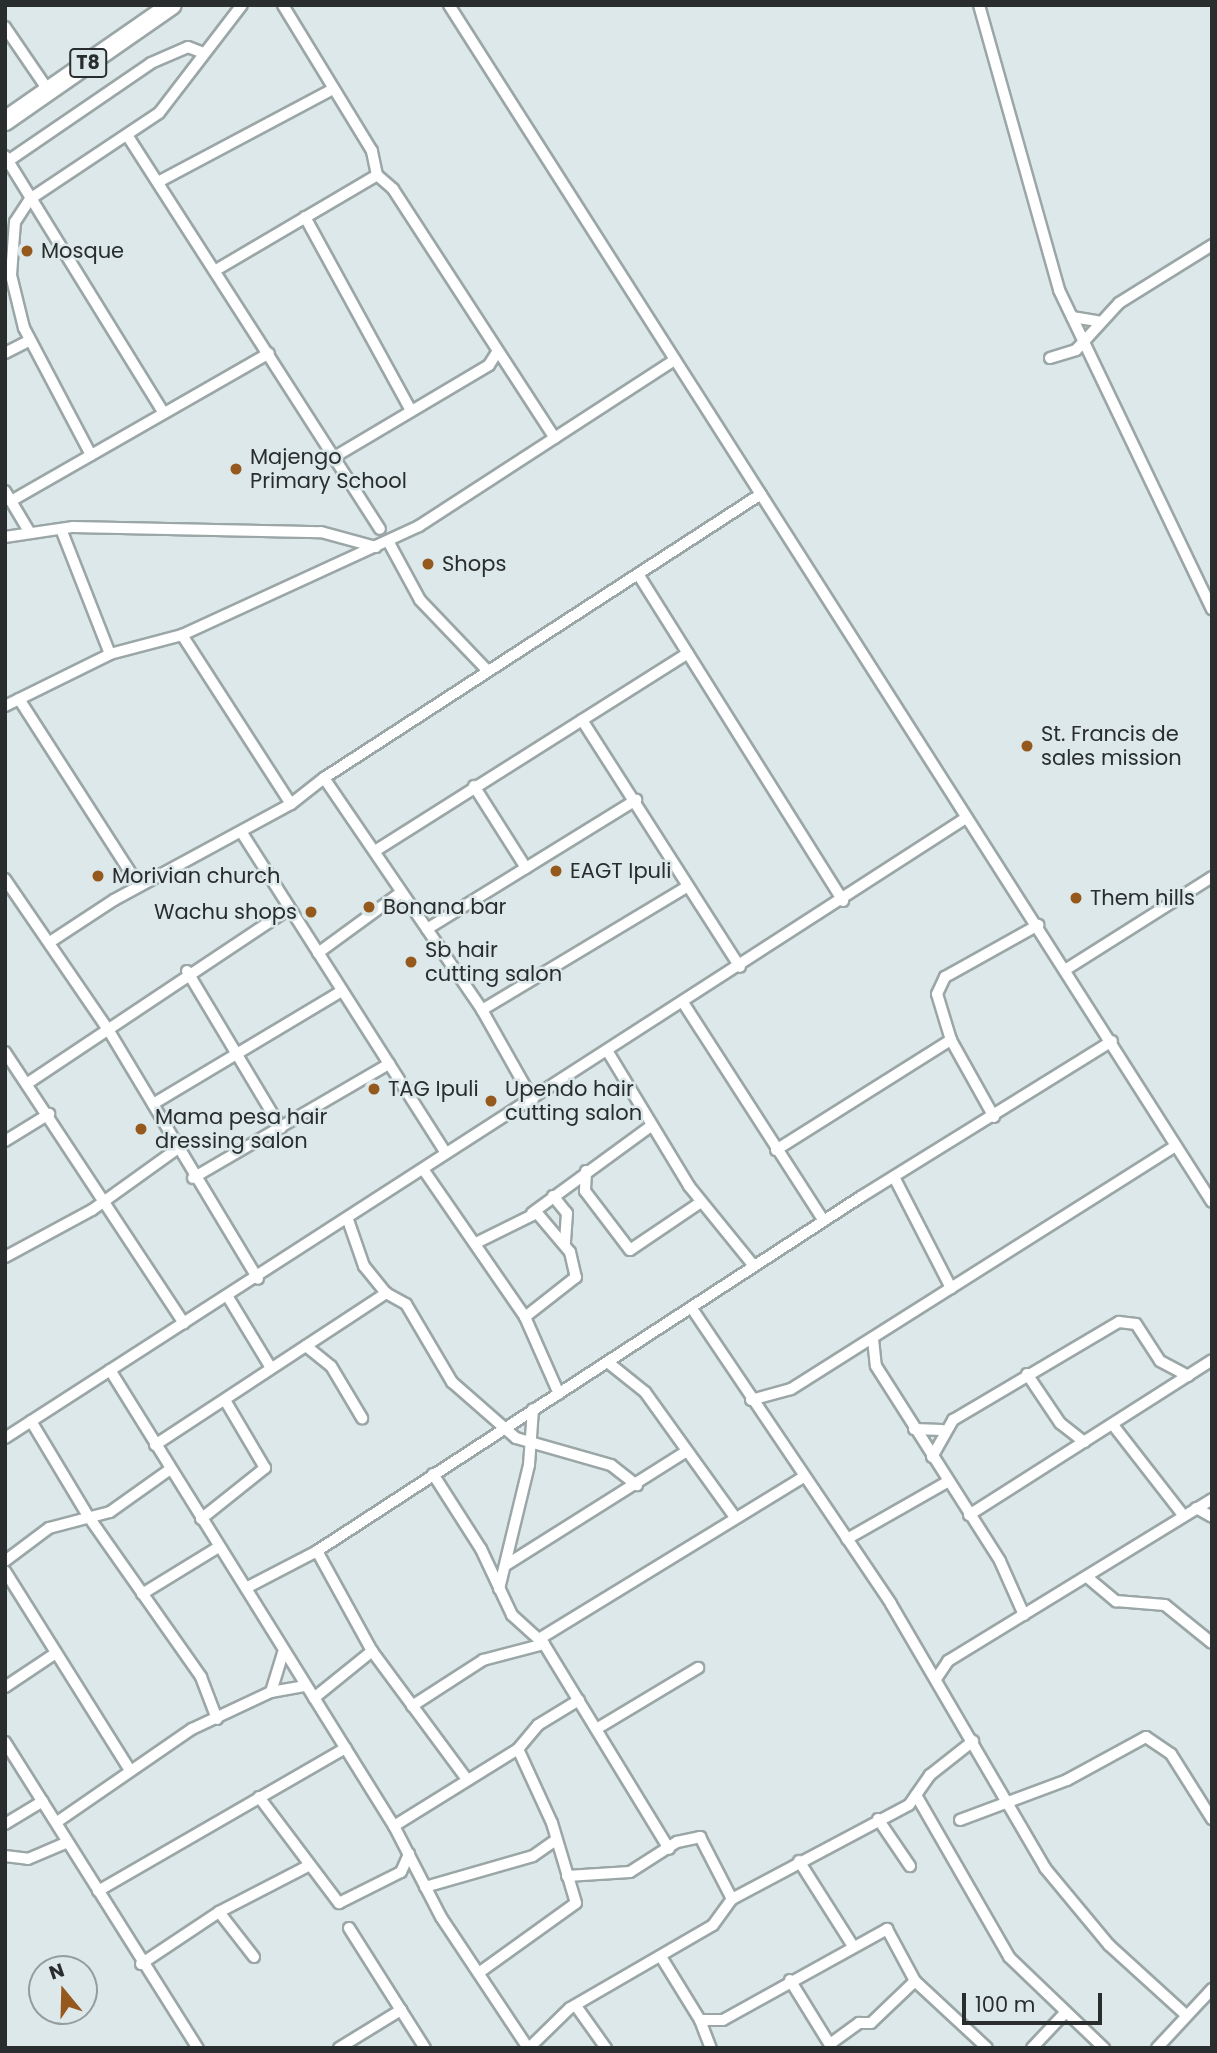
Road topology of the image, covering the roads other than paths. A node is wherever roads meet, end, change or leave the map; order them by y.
1 (172, 5) edge
2 (243, 5) edge
3 (284, 5) edge
4 (449, 5) edge
5 (979, 5) edge
6 (5, 27) edge
7 (204, 53) junction
8 (48, 90) junction
9 (330, 91) junction
10 (5, 121) edge
11 (127, 135) junction
12 (6, 159) edge
13 (377, 175) junction
14 (160, 181) junction
15 (30, 199) junction
16 (305, 218) junction
17 (1212, 245) edge
18 (216, 270) junction
19 (1072, 317) junction
20 (1098, 321) junction
21 (1086, 340) junction
22 (29, 341) junction
23 (497, 352) junction
24 (5, 353) edge
25 (269, 353) junction
26 (1050, 358) dead end
27 (675, 360) junction
28 (489, 365) junction
29 (507, 367) junction
30 (411, 411) junction
31 (163, 412) junction
32 (555, 438) junction
33 (90, 455) junction
34 (336, 456) junction
35 (5, 491) edge
36 (761, 494) junction
37 (12, 501) junction
38 (61, 528) junction
39 (380, 528) dead end
40 (30, 533) junction
41 (5, 537) edge
42 (388, 541) junction
43 (376, 547) junction
44 (638, 574) junction
45 (1212, 609) edge
46 (182, 635) junction
47 (688, 653) junction
48 (110, 654) junction
49 (487, 670) junction
50 (19, 699) junction
51 (5, 706) edge
52 (583, 720) junction
53 (324, 778) junction
54 (474, 786) junction
55 (636, 800) junction
56 (291, 804) junction
57 (966, 818) junction
58 (242, 833) junction
59 (375, 852) junction
60 (526, 868) junction
61 (1212, 877) edge
62 (5, 879) edge
63 (139, 886) junction
64 (687, 887) junction
65 (400, 894) junction
66 (843, 901) junction
67 (287, 910) junction
68 (1038, 925) junction
69 (427, 929) junction
70 (50, 942) junction
71 (317, 953) junction
72 (740, 967) junction
73 (1065, 970) junction
74 (187, 971) junction
75 (342, 991) junction
76 (684, 1004) junction
77 (482, 1010) junction
78 (110, 1031) junction
79 (951, 1040) junction
80 (1112, 1041) junction
81 (5, 1052) edge
82 (608, 1052) junction
83 (237, 1057) junction
84 (389, 1064) junction
85 (28, 1083) junction
86 (533, 1100) junction
87 (153, 1104) junction
88 (50, 1114) junction
89 (994, 1118) junction
90 (651, 1126) junction
91 (281, 1128) junction
92 (5, 1140) edge
93 (1176, 1146) junction
94 (177, 1149) junction
95 (776, 1150) junction
96 (446, 1153) junction
97 (423, 1169) junction
98 (586, 1171) junction
99 (894, 1177) junction
100 (193, 1178) junction
101 (553, 1196) junction
102 (106, 1201) junction
103 (701, 1202) junction
104 (1212, 1202) edge
105 (532, 1213) junction
106 (348, 1220) junction
107 (824, 1221) junction
108 (478, 1242) junction
109 (565, 1245) junction
110 (5, 1257) edge
111 (754, 1266) junction
112 (258, 1279) junction
113 (951, 1287) junction
114 (386, 1293) junction
115 (228, 1297) junction
116 (693, 1310) junction
117 (525, 1317) junction
118 (184, 1323) junction
119 (873, 1339) junction
120 (306, 1346) junction
121 (852, 1351) junction
122 (1212, 1360) edge
123 (874, 1361) junction
124 (610, 1364) junction
125 (271, 1368) junction
126 (110, 1370) junction
127 (1027, 1374) junction
128 (1188, 1376) junction
129 (559, 1394) junction
130 (751, 1400) junction
131 (225, 1401) junction
132 (533, 1409) junction
133 (362, 1418) dead end
134 (31, 1421) junction
135 (1113, 1425) junction
136 (504, 1426) junction
137 (914, 1429) junction
138 (942, 1430) junction
139 (7, 1434) edge
140 (528, 1441) junction
141 (1084, 1442) junction
142 (155, 1445) junction
143 (684, 1453) junction
144 (932, 1457) junction
145 (169, 1470) junction
146 (433, 1474) junction
147 (803, 1477) junction
148 (947, 1482) junction
149 (637, 1485) junction
150 (1212, 1499) edge
151 (1196, 1508) junction
152 (969, 1515) junction
153 (1183, 1515) junction
154 (88, 1516) junction
155 (734, 1516) junction
156 (1212, 1517) edge
157 (201, 1519) junction
158 (846, 1539) junction
159 (217, 1548) junction
160 (317, 1551) junction
161 (5, 1561) edge
162 (506, 1565) junction
163 (5, 1571) edge
164 (1087, 1577) junction
165 (9, 1586) edge
166 (246, 1588) junction
167 (499, 1589) junction
168 (142, 1594) junction
169 (1024, 1615) junction
170 (542, 1642) junction
171 (1212, 1643) edge
172 (372, 1651) junction
173 (283, 1653) junction
174 (57, 1654) junction
175 (698, 1668) dead end
176 (936, 1679) junction
177 (305, 1686) junction
178 (5, 1687) edge
179 (271, 1692) junction
180 (314, 1698) junction
181 (579, 1700) junction
182 (412, 1706) junction
183 (217, 1719) junction
184 (598, 1728) junction
185 (973, 1741) junction
186 (5, 1742) edge
187 (346, 1748) junction
188 (519, 1749) junction
189 (129, 1769) junction
190 (466, 1778) junction
191 (916, 1795) junction
192 (259, 1797) junction
193 (43, 1801) junction
194 (1006, 1802) junction
195 (878, 1819) junction
196 (1212, 1819) edge
197 (960, 1820) dead end
198 (57, 1822) junction
199 (5, 1824) edge
200 (394, 1826) junction
201 (556, 1840) junction
202 (68, 1842) junction
203 (669, 1849) junction
204 (409, 1854) junction
205 (5, 1856) edge
206 (799, 1861) junction
207 (910, 1866) dead end
208 (306, 1867) junction
209 (567, 1876) junction
210 (425, 1886) junction
211 (98, 1891) junction
212 (732, 1899) junction
213 (219, 1912) junction
214 (349, 1928) dead end
215 (853, 1946) junction
216 (254, 1957) dead end
217 (663, 1960) junction
218 (141, 1964) junction
219 (480, 1972) junction
220 (790, 1980) junction
221 (915, 1981) junction
222 (1212, 1989) edge
223 (576, 2006) junction
224 (401, 2010) junction
225 (1065, 2014) junction
226 (1188, 2015) junction
227 (700, 2020) junction
228 (350, 2045) edge
229 (831, 2046) edge
230 (198, 2048) edge
231 (339, 2048) edge
232 (425, 2048) edge
233 (528, 2048) edge
234 (606, 2048) edge
235 (711, 2048) edge
236 (987, 2048) edge
237 (1032, 2048) edge
238 (1104, 2048) edge
239 (1157, 2048) edge

1 - 8 highway, T8
2 - 7 street
3 - 9 street
4 - 27 street
5 - 19 street
6 - 8 street
7 - 11 street
7 - 12 street
8 - 10 highway, T8
9 - 13 street
9 - 14 street
11 - 14 street
11 - 15 street
12 - 15 street
13 - 16 street
13 - 23 street
14 - 18 street
15 - 22 street
15 - 31 street
16 - 18 street
16 - 30 street
17 - 20 street
18 - 25 street
19 - 20 street
19 - 21 street
20 - 21 street
21 - 26 street
21 - 45 street
22 - 24 street
22 - 33 street
23 - 28 street
23 - 29 street
25 - 31 street
25 - 34 street
27 - 32 street
27 - 36 street
28 - 29 street
28 - 30 street
29 - 32 street
30 - 34 street
31 - 33 street
32 - 42 street
33 - 37 street
34 - 39 street
35 - 37 street
36 - 44 street
36 - 57 street
37 - 40 street
38 - 40 street
38 - 43 street
38 - 48 street
40 - 41 street
42 - 43 street
42 - 49 street
43 - 46 street
44 - 47 street
44 - 49 street
46 - 48 street
46 - 56 street
47 - 52 street
47 - 66 street
48 - 50 street
49 - 53 street
50 - 51 street
50 - 63 street
52 - 54 street
52 - 55 street
53 - 56 street
53 - 59 street
54 - 59 street
54 - 60 street
55 - 60 street
55 - 64 street
56 - 58 street
57 - 66 street
57 - 68 street
58 - 63 street
58 - 67 street
59 - 65 street
60 - 69 street
61 - 73 street
62 - 70 street
63 - 70 street
64 - 72 street
64 - 77 street
65 - 69 street
65 - 71 street
66 - 72 street
67 - 71 street
67 - 74 street
68 - 73 street
68 - 79 street
69 - 77 street
70 - 78 street
71 - 75 street
72 - 76 street
73 - 80 street
74 - 78 street
74 - 83 street
75 - 83 street
75 - 84 street
76 - 82 street
76 - 95 street
77 - 86 street
78 - 85 street
78 - 87 street
79 - 89 street
79 - 95 street
80 - 89 street
80 - 93 street
81 - 85 street
82 - 86 street
82 - 90 street
83 - 87 street
83 - 91 street
84 - 91 street
84 - 96 street
85 - 88 street
86 - 96 street
87 - 94 street
88 - 92 street
88 - 102 street
89 - 99 street
90 - 98 street
90 - 103 street
91 - 100 street
93 - 104 street
93 - 113 street
94 - 100 street
94 - 102 street
95 - 107 street
96 - 97 street
97 - 106 street
97 - 108 street
98 - 101 street
98 - 103 street
99 - 107 street
99 - 113 street
100 - 112 street
101 - 105 street
101 - 109 street
102 - 110 street
102 - 118 street
103 - 111 street
105 - 108 street
105 - 109 street
106 - 112 street
106 - 114 street
107 - 111 street
108 - 117 street
109 - 117 street
111 - 116 street
112 - 115 street
113 - 119 street
114 - 120 street
114 - 136 street
115 - 118 street
115 - 125 street
116 - 124 street
116 - 130 street
117 - 129 street
118 - 126 street
119 - 121 street
119 - 123 street
120 - 125 street
120 - 133 street
121 - 123 street
121 - 130 street
122 - 128 street
123 - 137 street
124 - 129 street
124 - 143 street
125 - 131 street
126 - 134 street
126 - 142 street
127 - 128 street
127 - 138 street
127 - 141 street
128 - 135 street
129 - 132 street
130 - 147 street
131 - 142 street
131 - 157 street
132 - 136 street
132 - 140 street
134 - 139 street
134 - 154 street
135 - 141 street
135 - 153 street
136 - 140 street
136 - 146 street
137 - 138 street
137 - 144 street
138 - 144 street
140 - 149 street
140 - 162 street
141 - 152 street
142 - 145 street
143 - 149 street
143 - 155 street
144 - 148 street
145 - 154 street
145 - 157 street
146 - 160 street
146 - 167 street
147 - 155 street
147 - 158 street
148 - 152 street
148 - 158 street
149 - 162 street
150 - 151 street
151 - 153 street
151 - 156 street
152 - 169 street
153 - 164 street
154 - 161 street
154 - 168 street
155 - 170 street
157 - 159 street
158 - 176 street
159 - 166 street
159 - 168 street
160 - 166 street
160 - 172 street
162 - 167 street
163 - 165 street
164 - 169 street
164 - 171 street
165 - 174 street
166 - 173 street
167 - 170 street
168 - 183 street
169 - 176 street
170 - 181 street
170 - 182 street
172 - 180 street
172 - 182 street
173 - 177 street
173 - 179 street
174 - 178 street
174 - 189 street
175 - 184 street
176 - 185 street
177 - 179 street
177 - 180 street
179 - 183 street
180 - 187 street
181 - 184 street
181 - 188 street
182 - 190 street
183 - 189 street
184 - 203 street
185 - 191 street
185 - 194 street
186 - 193 street
187 - 192 street
187 - 200 street
188 - 190 street
188 - 201 street
189 - 198 street
190 - 200 street
191 - 195 street
191 - 225 street
192 - 208 street
192 - 211 street
193 - 198 street
193 - 199 street
194 - 196 street
194 - 197 street
194 - 226 street
195 - 206 street
195 - 207 street
198 - 202 street
200 - 204 street
201 - 209 street
201 - 210 street
202 - 205 street
202 - 211 street
203 - 209 street
203 - 212 street
204 - 208 street
204 - 210 street
206 - 212 street
206 - 215 street
208 - 213 street
209 - 219 street
210 - 219 street
211 - 218 street
212 - 217 street
213 - 216 street
213 - 218 street
214 - 224 street
215 - 220 street
215 - 221 street
217 - 223 street
217 - 227 street
218 - 230 street
219 - 233 street
220 - 227 street
220 - 229 street
221 - 229 street
221 - 236 street
222 - 226 street
223 - 233 street
223 - 234 street
224 - 228 street
224 - 232 street
225 - 237 street
225 - 238 street
226 - 239 street
227 - 235 street
228 - 231 street

